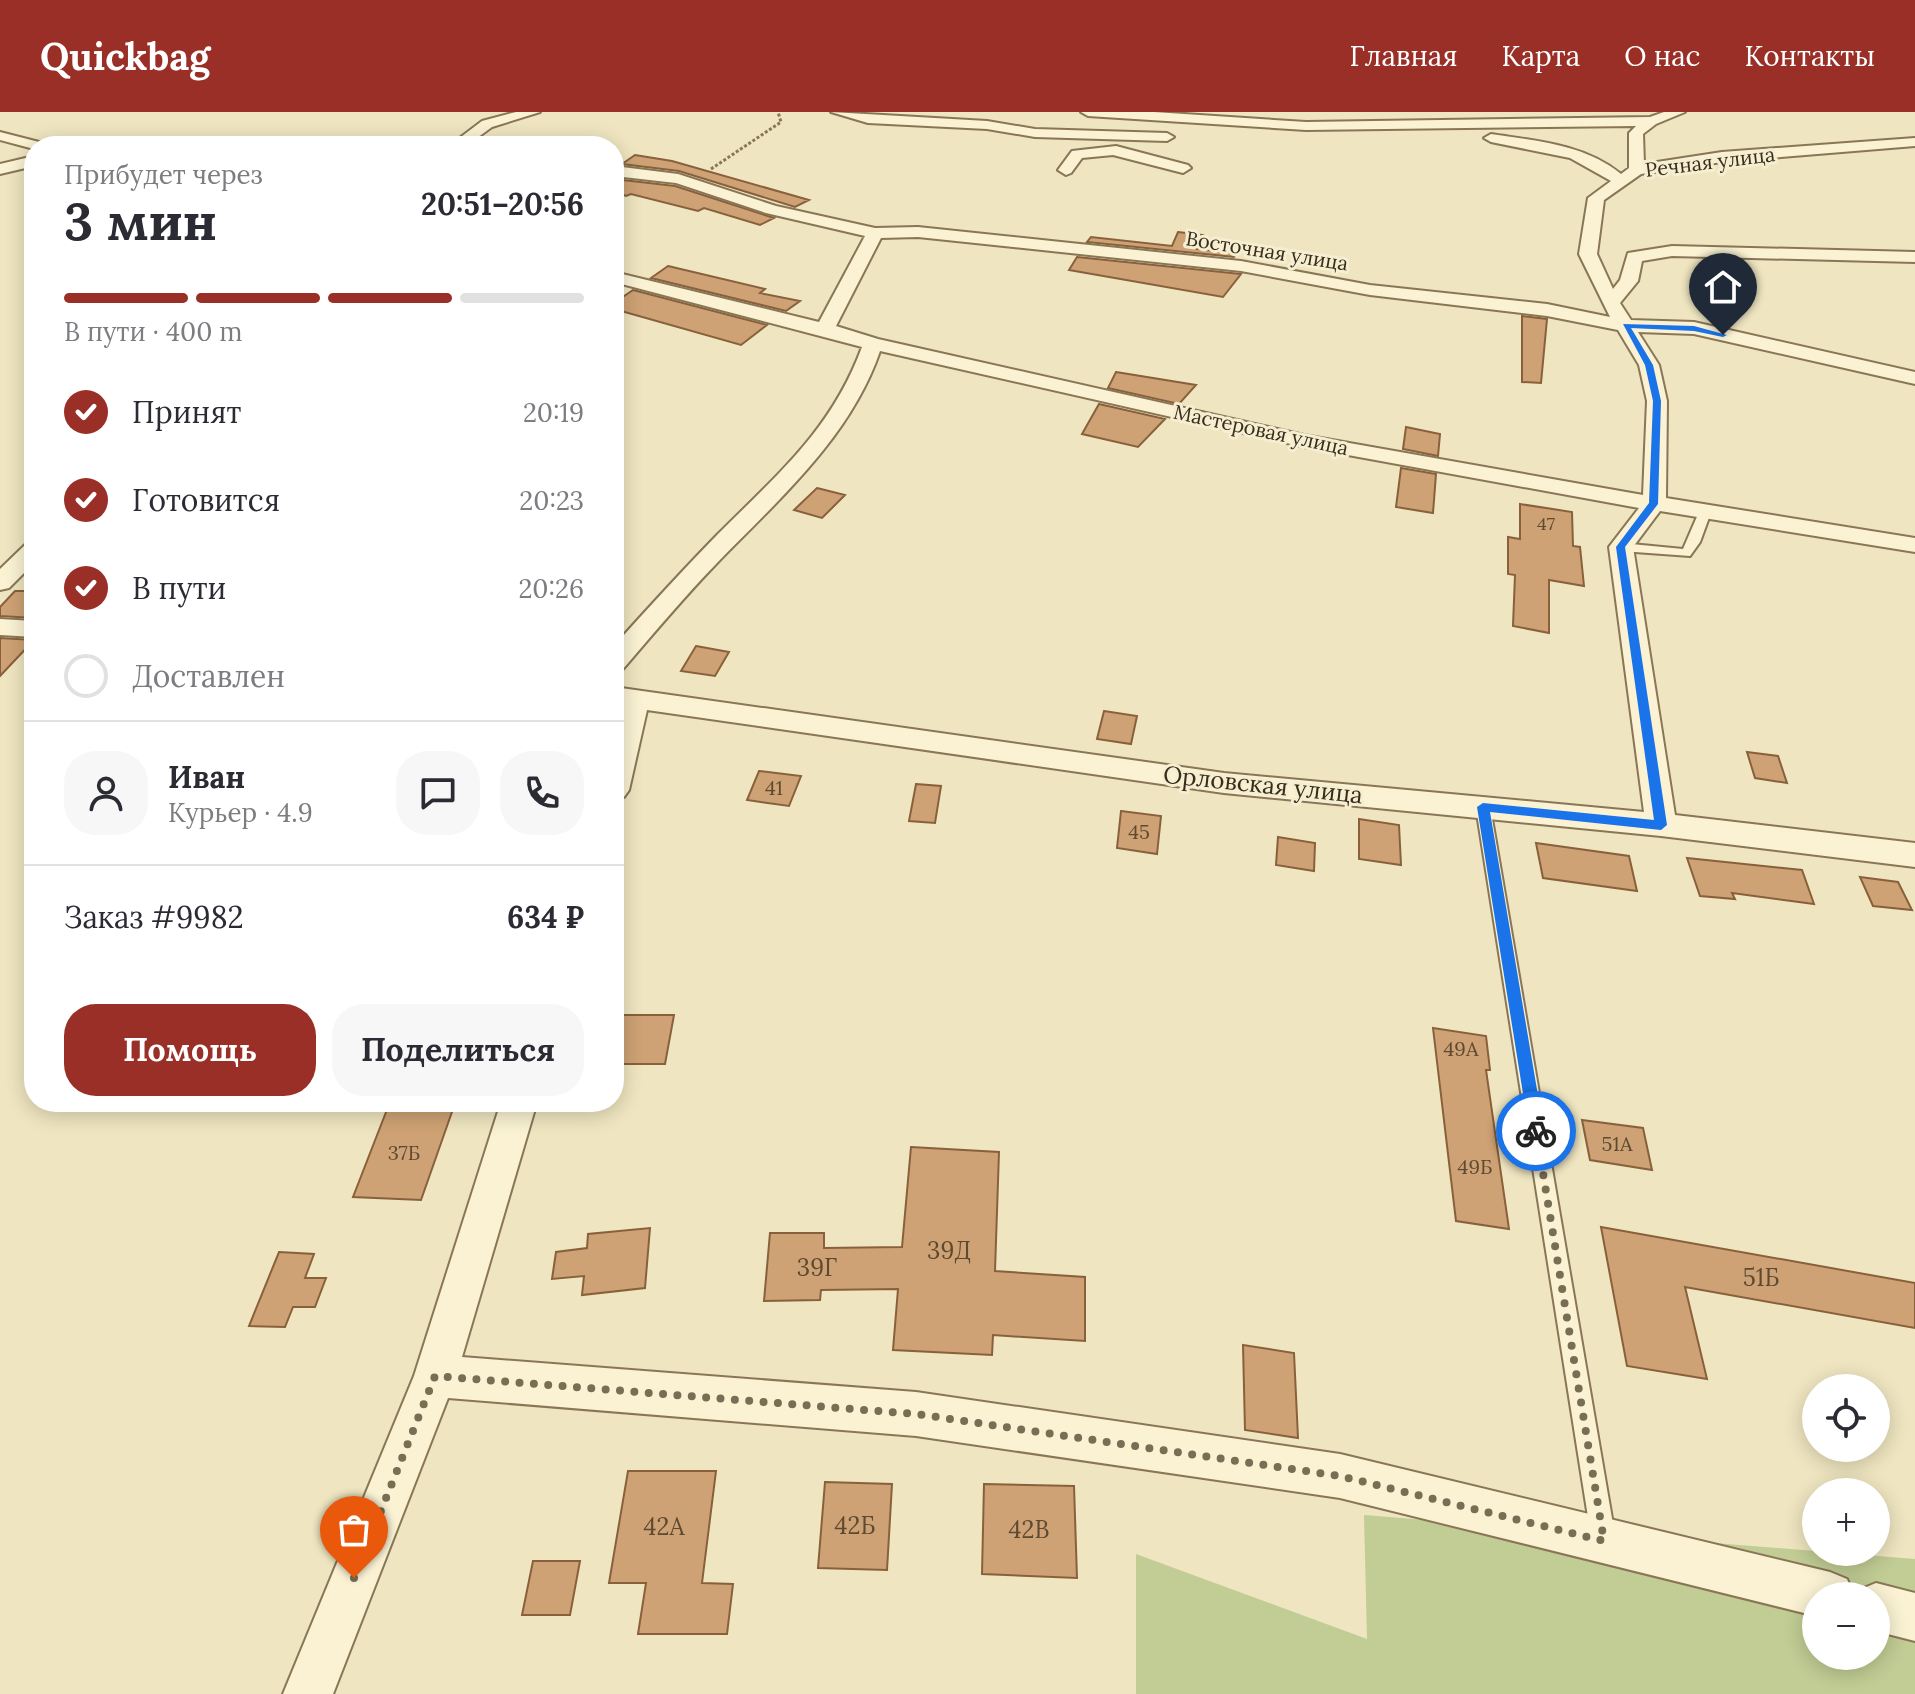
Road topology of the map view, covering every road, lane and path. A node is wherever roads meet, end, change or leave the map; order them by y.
1 (533, 112) edge
2 (778, 112) edge
3 (838, 112) edge
4 (1088, 112) edge
5 (1678, 112) edge
6 (1134, 116) junction
7 (1651, 121) junction
8 (1421, 125) junction
9 (1306, 126) junction
10 (0, 136) edge
11 (470, 136) edge
12 (1177, 136) dead end
13 (1206, 136) dead end
14 (24, 142) edge
15 (1915, 142) edge
16 (1117, 144) junction
17 (24, 163) edge
18 (1183, 168) dead end
19 (0, 169) edge
20 (1066, 170) dead end
21 (1637, 170) junction
22 (624, 171) edge
23 (1619, 180) junction
24 (691, 183) junction
25 (875, 233) junction
26 (1915, 257) edge
27 (624, 279) edge
28 (1611, 303) junction
29 (1626, 326) junction
30 (825, 329) junction
31 (873, 344) junction
32 (1915, 378) edge
33 (1654, 504) junction
34 (1705, 512) junction
35 (1915, 545) edge
36 (1621, 547) junction
37 (24, 559) edge
38 (0, 583) edge
39 (0, 627) edge
40 (24, 628) edge
41 (624, 652) edge
42 (625, 698) edge
43 (1483, 807) junction
44 (1661, 825) junction
45 (1915, 855) edge
46 (516, 1112) edge
47 (435, 1376) junction
48 (1604, 1541) junction
49 (1802, 1589) edge
50 (1890, 1611) edge
51 (1915, 1617) edge
52 (308, 1694) edge

1 - 11 street
2 - 24 path
3 - 16 street
4 - 6 street, Речная улица
5 - 7 street, Речная улица
6 - 9 street, Речная улица
6 - 16 street
7 - 8 street, Речная улица
7 - 21 street
8 - 9 street, Речная улица
8 - 23 street
9 - 13 street, Речная улица
10 - 14 street
12 - 16 street
15 - 21 street, Речная улица
16 - 18 street
16 - 20 street
17 - 19 street
21 - 23 street, Речная улица
22 - 24 street, Восточная улица
23 - 28 street, Речная улица
24 - 25 street, Восточная улица
25 - 29 street, Восточная улица
25 - 30 street
26 - 28 street
27 - 30 street, Мастеровая улица
28 - 29 street, Речная улица
29 - 32 street, Восточная улица
29 - 33 street, Речная улица
30 - 31 street, Мастеровая улица
31 - 33 street, Мастеровая улица
31 - 41 street
33 - 34 street, Мастеровая улица
33 - 36 street
34 - 35 street, Мастеровая улица
34 - 36 lane
36 - 44 street
37 - 38 street
39 - 40 street
42 - 43 street, Орловская улица
43 - 44 street, Орловская улица
43 - 48 lane
44 - 45 street, Орловская улица
46 - 47 street
47 - 48 street
47 - 52 street
48 - 49 street
50 - 51 street

